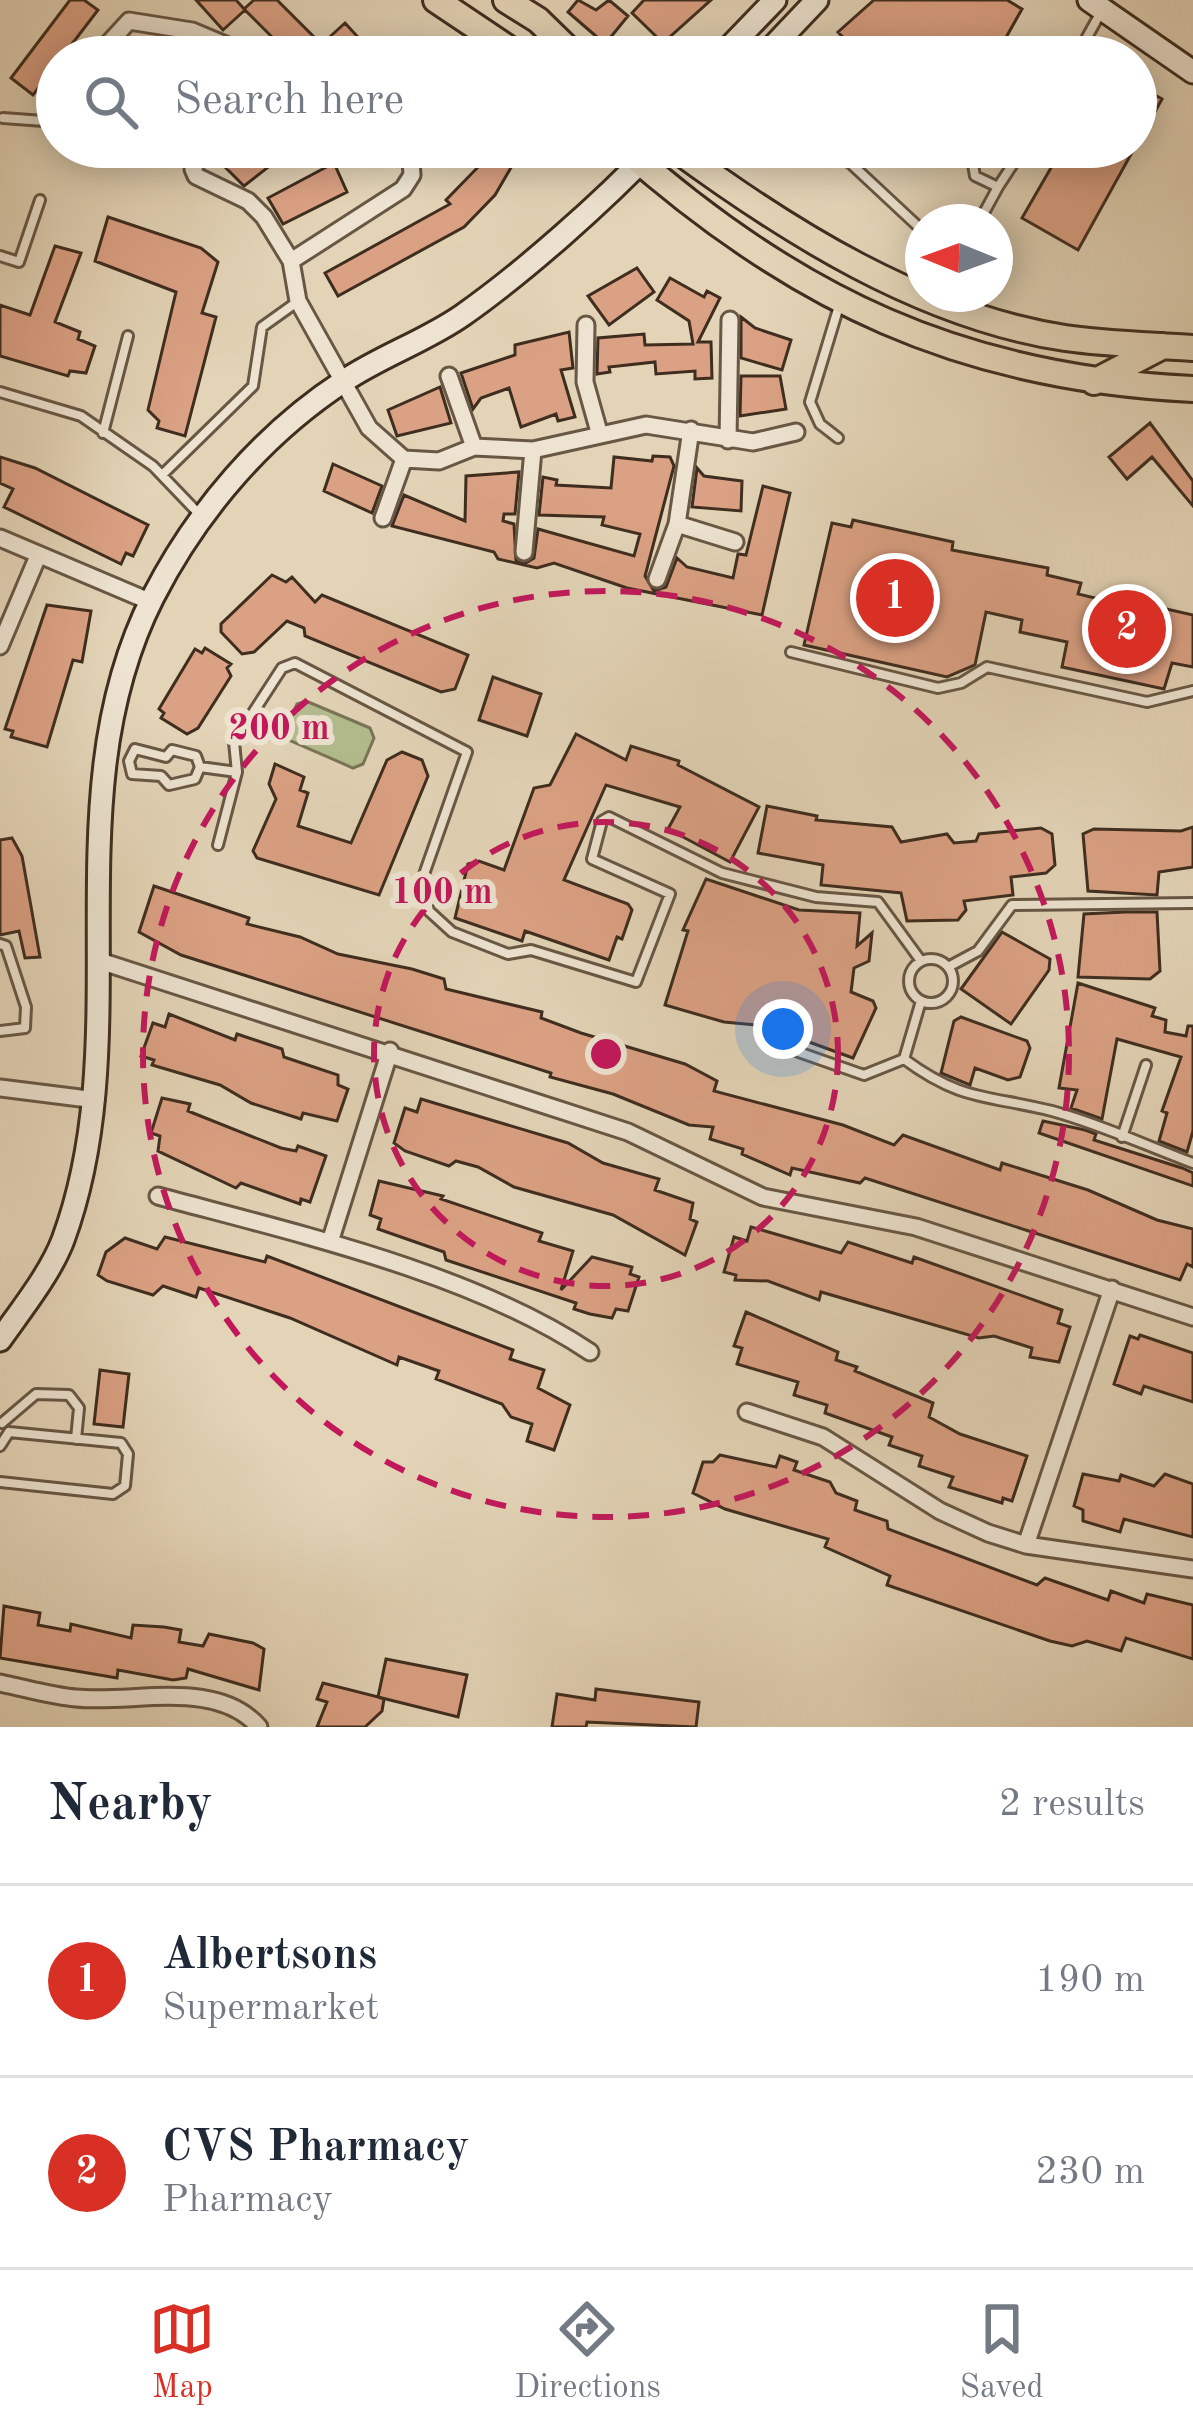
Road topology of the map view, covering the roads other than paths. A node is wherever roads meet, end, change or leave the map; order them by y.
1 (436, 0) edge
2 (506, 0) edge
3 (775, 0) edge
4 (817, 0) edge
5 (1095, 6) edge
6 (116, 36) edge
7 (202, 36) edge
8 (490, 36) edge
9 (554, 36) edge
10 (740, 36) edge
11 (783, 36) edge
12 (1084, 36) edge
13 (1140, 36) edge
14 (1157, 48) edge
15 (1193, 72) edge
16 (4, 118) dead end
17 (36, 120) edge
18 (194, 168) edge
19 (412, 168) edge
20 (622, 168) edge
21 (657, 168) edge
22 (702, 168) edge
23 (855, 168) edge
24 (974, 168) edge
25 (1011, 168) edge
26 (998, 188) junction
27 (40, 200) dead end
28 (989, 204) edge
29 (905, 214) edge
30 (0, 256) edge
31 (291, 261) junction
32 (298, 301) junction
33 (841, 302) junction
34 (730, 320) dead end
35 (586, 325) dead end
36 (128, 336) dead end
37 (1067, 338) junction
38 (1163, 346) junction
39 (1193, 349) edge
40 (449, 376) dead end
41 (346, 380) junction
42 (1102, 382) junction
43 (1193, 389) edge
44 (0, 392) edge
45 (816, 417) junction
46 (691, 430) junction
47 (599, 432) junction
48 (796, 432) joint
49 (104, 433) junction
50 (838, 438) dead end
51 (728, 440) junction
52 (474, 447) junction
53 (532, 450) junction
54 (404, 459) junction
55 (162, 475) junction
56 (201, 516) junction
57 (383, 518) dead end
58 (677, 524) junction
59 (0, 538) edge
60 (735, 542) dead end
61 (524, 552) dead end
62 (38, 556) junction
63 (657, 579) dead end
64 (151, 602) junction
65 (0, 646) edge
66 (791, 652) dead end
67 (1193, 691) edge
68 (104, 759) junction
69 (129, 761) junction
70 (200, 767) junction
71 (237, 772) junction
72 (218, 845) dead end
73 (1193, 904) edge
74 (0, 944) edge
75 (920, 961) junction
76 (100, 962) junction
77 (948, 967) junction
78 (921, 1001) junction
79 (0, 1030) edge
80 (787, 1048) dead end
81 (390, 1051) junction
82 (904, 1059) junction
83 (1146, 1065) dead end
84 (0, 1088) edge
85 (96, 1100) junction
86 (1122, 1137) junction
87 (1193, 1163) edge
88 (158, 1196) dead end
89 (330, 1242) junction
90 (1112, 1289) junction
91 (1193, 1317) edge
92 (0, 1340) edge
93 (590, 1352) dead end
94 (747, 1412) dead end
95 (1, 1423) edge
96 (9, 1432) junction
97 (76, 1439) junction
98 (0, 1446) edge
99 (0, 1482) edge
100 (1026, 1545) junction
101 (1193, 1569) edge
102 (0, 1683) edge
103 (259, 1727) edge

1 - 8 main road
2 - 9 main road
3 - 10 main road
4 - 11 main road
5 - 12 lane
5 - 13 main road
6 - 7 street
14 - 15 main road
16 - 17 lane
18 - 31 street
19 - 31 street
20 - 41 main road
21 - 33 main road
22 - 37 main road
23 - 29 lane
24 - 26 lane
25 - 26 lane
26 - 28 lane
27 - 30 lane
31 - 32 street
32 - 41 street
32 - 55 lane
33 - 42 main road
33 - 45 lane
34 - 51 street
35 - 47 street
36 - 49 lane
37 - 38 main road
37 - 42 main road
38 - 39 main road
38 - 42 main road
40 - 52 street
41 - 54 street
41 - 56 main road
42 - 43 main road
44 - 49 lane
45 - 48 lane
45 - 50 lane
46 - 47 street
46 - 51 street
46 - 58 street
47 - 53 street
48 - 51 street
49 - 55 lane
52 - 53 street
52 - 54 street
53 - 61 street
54 - 57 street
55 - 56 lane
56 - 64 main road
58 - 60 street
58 - 63 street
59 - 62 street
62 - 64 street
62 - 65 street
64 - 68 main road
66 - 67 lane
68 - 69 lane
68 - 76 main road
69 - 70 lane
69 - 70 lane
70 - 71 lane
71 - 72 lane
71 - 75 lane
73 - 77 lane
74 - 79 lane
75 - 77 lane
75 - 78 lane
76 - 81 street
76 - 85 main road
77 - 78 lane
78 - 82 lane
80 - 82 lane
81 - 89 street
81 - 90 street
82 - 86 lane
83 - 86 lane
84 - 85 street
85 - 92 main road
86 - 87 lane
88 - 89 street
89 - 93 street
90 - 91 street
90 - 100 street
94 - 100 street
95 - 96 lane
95 - 97 lane
96 - 97 lane
96 - 98 lane
97 - 99 lane
100 - 101 street
102 - 103 street

